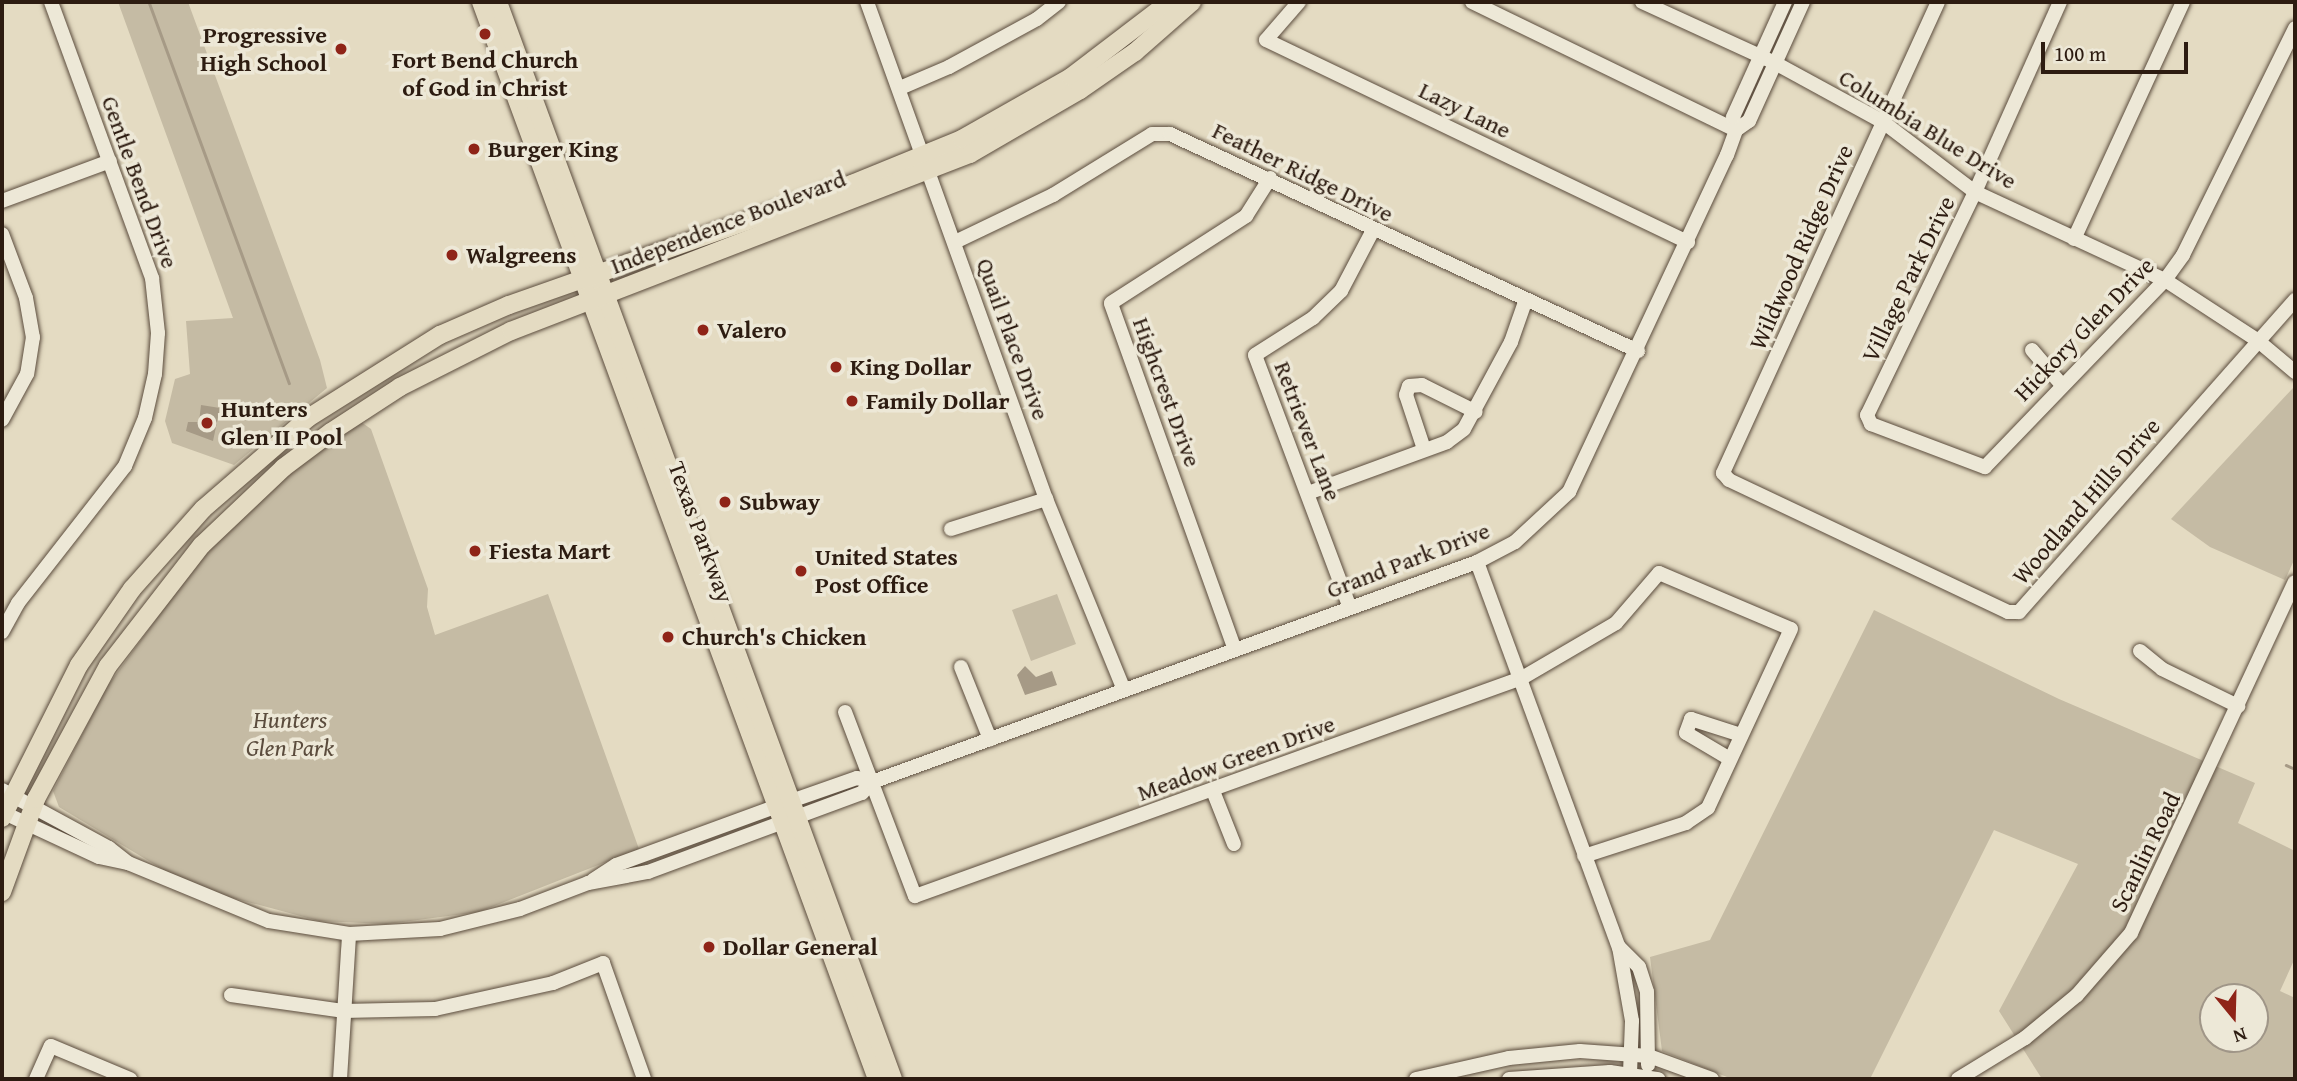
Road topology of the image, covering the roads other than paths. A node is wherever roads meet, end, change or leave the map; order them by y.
1 (51, 2) edge
2 (867, 2) edge
3 (1059, 2) edge
4 (1169, 2) edge
5 (1192, 2) edge
6 (1299, 2) edge
7 (1472, 2) edge
8 (1642, 2) edge
9 (1785, 2) edge
10 (1803, 2) edge
11 (1938, 2) edge
12 (2060, 2) edge
13 (2183, 2) edge
14 (488, 6) edge
15 (2295, 28) edge
16 (1760, 56) junction
17 (1775, 63) junction
18 (1076, 84) junction
19 (900, 88) junction
20 (1882, 122) junction
21 (1736, 130) junction
22 (110, 161) junction
23 (926, 165) junction
24 (1270, 178) junction
25 (1975, 192) junction
26 (2, 201) edge
27 (748, 230) junction
28 (1372, 232) junction
29 (2, 234) edge
30 (2074, 239) junction
31 (954, 242) junction
32 (1688, 242) junction
33 (589, 276) junction
34 (2165, 280) junction
35 (598, 299) junction
36 (2295, 300) edge
37 (1525, 302) junction
38 (2257, 340) junction
39 (2032, 349) dead end
40 (1638, 351) junction
41 (2294, 370) edge
42 (360, 382) junction
43 (2061, 384) junction
44 (370, 405) junction
45 (1476, 412) junction
46 (2, 420) edge
47 (1424, 449) junction
48 (1948, 453) joint
49 (1308, 493) junction
50 (1759, 494) joint
51 (1046, 499) junction
52 (666, 510) junction
53 (951, 529) dead end
54 (693, 534) junction
55 (1476, 562) junction
56 (2295, 582) edge
57 (132, 589) junction
58 (151, 606) junction
59 (1350, 608) junction
60 (711, 631) junction
61 (2, 632) edge
62 (1235, 650) junction
63 (736, 652) junction
64 (2140, 652) dead end
65 (961, 667) dead end
66 (1522, 678) junction
67 (1124, 690) junction
68 (2238, 706) junction
69 (845, 712) dead end
70 (1741, 735) junction
71 (990, 740) junction
72 (1730, 759) junction
73 (872, 782) junction
74 (1213, 791) junction
75 (6, 792) edge
76 (786, 811) junction
77 (2, 815) edge
78 (29, 815) junction
79 (1234, 844) dead end
80 (1584, 856) junction
81 (2, 892) edge
82 (349, 934) junction
83 (1619, 947) junction
84 (231, 995) dead end
85 (858, 1007) junction
86 (343, 1012) junction
87 (1631, 1053) junction
88 (1649, 1056) junction
89 (1630, 1074) junction
90 (1652, 1077) edge
91 (36, 1079) edge
92 (130, 1079) edge
93 (340, 1079) edge
94 (644, 1079) edge
95 (877, 1079) edge
96 (892, 1079) edge
97 (1416, 1079) edge
98 (1508, 1079) edge
99 (1712, 1079) edge
100 (1958, 1079) edge

1 - 22 street, Gentle Bend Drive
2 - 19 street, Quail Place Drive
3 - 19 street
4 - 18 main road, Independence Boulevard
5 - 18 main road, Independence Boulevard
6 - 32 street, Lazy Lane
7 - 21 street
8 - 16 street, Columbia Blue Drive
9 - 16 street, Grand Park Drive
10 - 17 street, Grand Park Drive
11 - 20 street, Wildwood Ridge Drive
12 - 25 street, Village Park Drive
13 - 30 street
14 - 33 main road, Texas Parkway
14 - 33 main road, Texas Parkway
15 - 34 street, Hickory Glen Drive
16 - 17 street, Columbia Blue Drive
16 - 21 street, Grand Park Drive
17 - 20 street, Columbia Blue Drive
17 - 21 street, Grand Park Drive
18 - 23 main road, Independence Boulevard
19 - 23 street, Quail Place Drive
20 - 25 street, Columbia Blue Drive
20 - 50 street, Wildwood Ridge Drive
21 - 32 street, Grand Park Drive
22 - 26 street
22 - 61 street, Gentle Bend Drive
23 - 27 main road, Independence Boulevard
23 - 31 street, Quail Place Drive
24 - 28 street, Feather Ridge Drive
24 - 31 street, Feather Ridge Drive
24 - 62 street, Highcrest Drive
25 - 30 street, Columbia Blue Drive
25 - 48 street, Village Park Drive
27 - 33 main road, Independence Boulevard
27 - 35 main road, Independence Boulevard
28 - 37 street, Feather Ridge Drive
28 - 49 street, Retriever Lane
29 - 46 street
30 - 34 street, Columbia Blue Drive
31 - 51 street, Quail Place Drive
32 - 40 street, Grand Park Drive
33 - 35 main road, Texas Parkway
33 - 42 main road, Independence Boulevard
34 - 38 street, Columbia Blue Drive
34 - 43 street, Hickory Glen Drive
35 - 44 main road, Independence Boulevard
35 - 52 main road, Texas Parkway
35 - 54 main road, Texas Parkway
36 - 38 street, Woodland Hills Drive
37 - 40 street, Feather Ridge Drive
37 - 45 street
38 - 41 street, Columbia Blue Drive
38 - 50 street, Woodland Hills Drive
39 - 43 street
40 - 55 street, Grand Park Drive
42 - 44 main road
42 - 57 main road, Independence Boulevard
43 - 48 street, Hickory Glen Drive
44 - 58 main road, Independence Boulevard
45 - 47 street
45 - 47 street
47 - 49 street
49 - 59 street, Retriever Lane
51 - 53 street
51 - 67 street, Quail Place Drive
52 - 54 main road
52 - 60 main road, Texas Parkway
54 - 63 main road, Texas Parkway
55 - 59 street, Grand Park Drive
55 - 66 street
56 - 68 street, Scanlin Road
57 - 58 main road
57 - 75 main road, Independence Boulevard
58 - 78 main road, Independence Boulevard
59 - 62 street, Grand Park Drive
60 - 63 main road
60 - 76 main road, Texas Parkway
62 - 67 street, Grand Park Drive
63 - 76 main road, Texas Parkway
64 - 68 street
65 - 71 street
66 - 70 street, Meadow Green Drive
66 - 74 street, Meadow Green Drive
66 - 80 street
67 - 71 street, Grand Park Drive
68 - 100 street, Scanlin Road
69 - 73 street
70 - 72 street
70 - 72 street
71 - 73 street, Grand Park Drive
72 - 80 street
73 - 74 street, Meadow Green Drive
73 - 76 street, Grand Park Drive
74 - 79 street
75 - 77 main road, Independence Boulevard
75 - 78 street, Grand Park Drive
76 - 82 street, Grand Park Drive
76 - 85 main road, Texas Parkway
77 - 78 street, Grand Park Drive
78 - 81 main road, Independence Boulevard
78 - 82 street, Grand Park Drive
80 - 83 street
82 - 86 street
83 - 87 street
83 - 88 street
84 - 86 street
85 - 95 main road, Texas Parkway
85 - 96 main road, Texas Parkway
86 - 93 street
86 - 94 street
87 - 88 street
87 - 89 street
87 - 97 street
88 - 90 street
88 - 99 street
89 - 90 street
89 - 98 street
91 - 92 street

